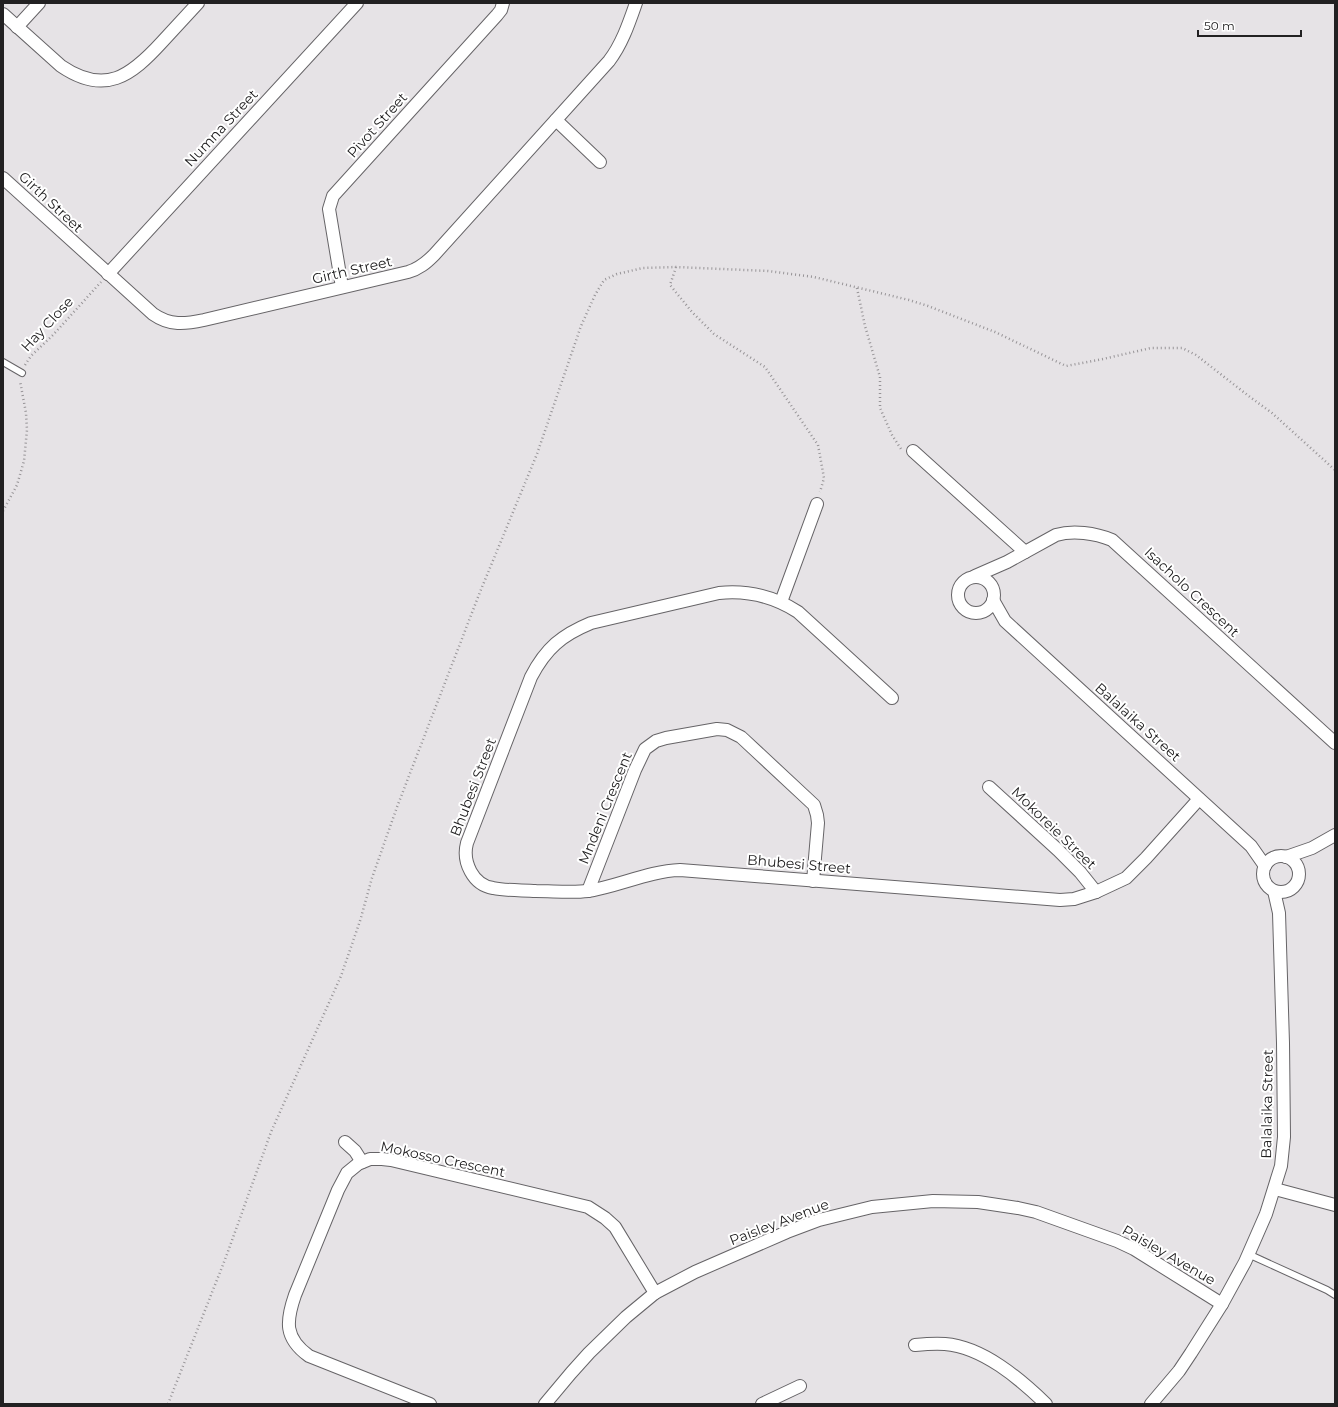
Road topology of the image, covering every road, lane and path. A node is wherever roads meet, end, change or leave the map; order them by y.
1 (40, 3) edge
2 (198, 3) edge
3 (357, 3) edge
4 (503, 3) edge
5 (636, 3) edge
6 (3, 14) edge
7 (17, 27) junction
8 (556, 120) junction
9 (600, 162) dead end
10 (3, 178) edge
11 (676, 267) junction
12 (108, 274) junction
13 (342, 287) junction
14 (857, 287) junction
15 (3, 362) edge
16 (22, 373) junction
17 (913, 451) joint
18 (1335, 470) edge
19 (816, 504) joint
20 (3, 511) edge
21 (1025, 552) junction
22 (1007, 562) junction
23 (975, 576) junction
24 (991, 584) junction
25 (993, 600) junction
26 (781, 602) junction
27 (981, 612) junction
28 (1005, 621) junction
29 (892, 698) dead end
30 (1335, 743) edge
31 (989, 787) dead end
32 (1199, 799) junction
33 (1335, 835) edge
34 (1312, 848) junction
35 (1275, 860) junction
36 (1298, 869) junction
37 (813, 881) junction
38 (588, 890) junction
39 (1291, 890) junction
40 (1274, 891) junction
41 (1096, 892) junction
42 (1279, 913) junction
43 (345, 1142) dead end
44 (362, 1162) junction
45 (1274, 1189) junction
46 (1335, 1205) edge
47 (1248, 1254) junction
48 (655, 1293) junction
49 (1335, 1295) edge
50 (1222, 1304) junction
51 (915, 1345) dead end
52 (800, 1386) dead end
53 (168, 1404) edge
54 (430, 1404) edge
55 (545, 1404) edge
56 (762, 1404) edge
57 (1046, 1404) edge
58 (1151, 1404) edge

1 - 7 street
2 - 7 street
3 - 12 street, Numna Street
4 - 13 street, Pivot Street
5 - 8 street, Girth Street
6 - 7 street
8 - 9 street
8 - 13 street, Girth Street
10 - 12 street, Girth Street
11 - 14 path
11 - 19 path
11 - 53 path
12 - 13 street, Girth Street
12 - 16 path, Hay Close
14 - 17 path
14 - 18 path
15 - 16 lane
16 - 20 path, Hay Close
17 - 21 street
19 - 26 street
21 - 22 street, Isacholo Crescent
21 - 30 street, Isacholo Crescent
22 - 23 street, Isacholo Crescent
22 - 24 street, Isacholo Crescent
23 - 24 street
23 - 27 street
24 - 25 street
25 - 27 street
25 - 28 street, Balalaika Street
26 - 29 street, Bhubesi Street
26 - 38 street, Bhubesi Street
27 - 28 street, Balalaika Street
28 - 32 street, Balalaika Street
31 - 41 street, Mokoreie Street
32 - 35 street, Balalaika Street
32 - 41 street, Bhubesi Street
33 - 34 street
34 - 35 street
34 - 36 street
35 - 36 street
35 - 40 street
36 - 39 street
37 - 38 street, Bhubesi Street
37 - 38 street, Mndeni Crescent
37 - 41 street, Bhubesi Street
39 - 40 street
39 - 42 street, Balalaika Street
40 - 42 street, Balalaika Street
42 - 45 street, Balalaika Street
43 - 44 street
44 - 48 street, Mokosso Crescent
44 - 54 street, Mokosso Crescent
45 - 46 street
45 - 47 street, Balalaika Street
47 - 49 lane
47 - 50 street, Balalaika Street
48 - 50 street, Paisley Avenue
48 - 55 street, Paisley Avenue
50 - 58 street, Balalaika Street
51 - 57 street
52 - 56 street

